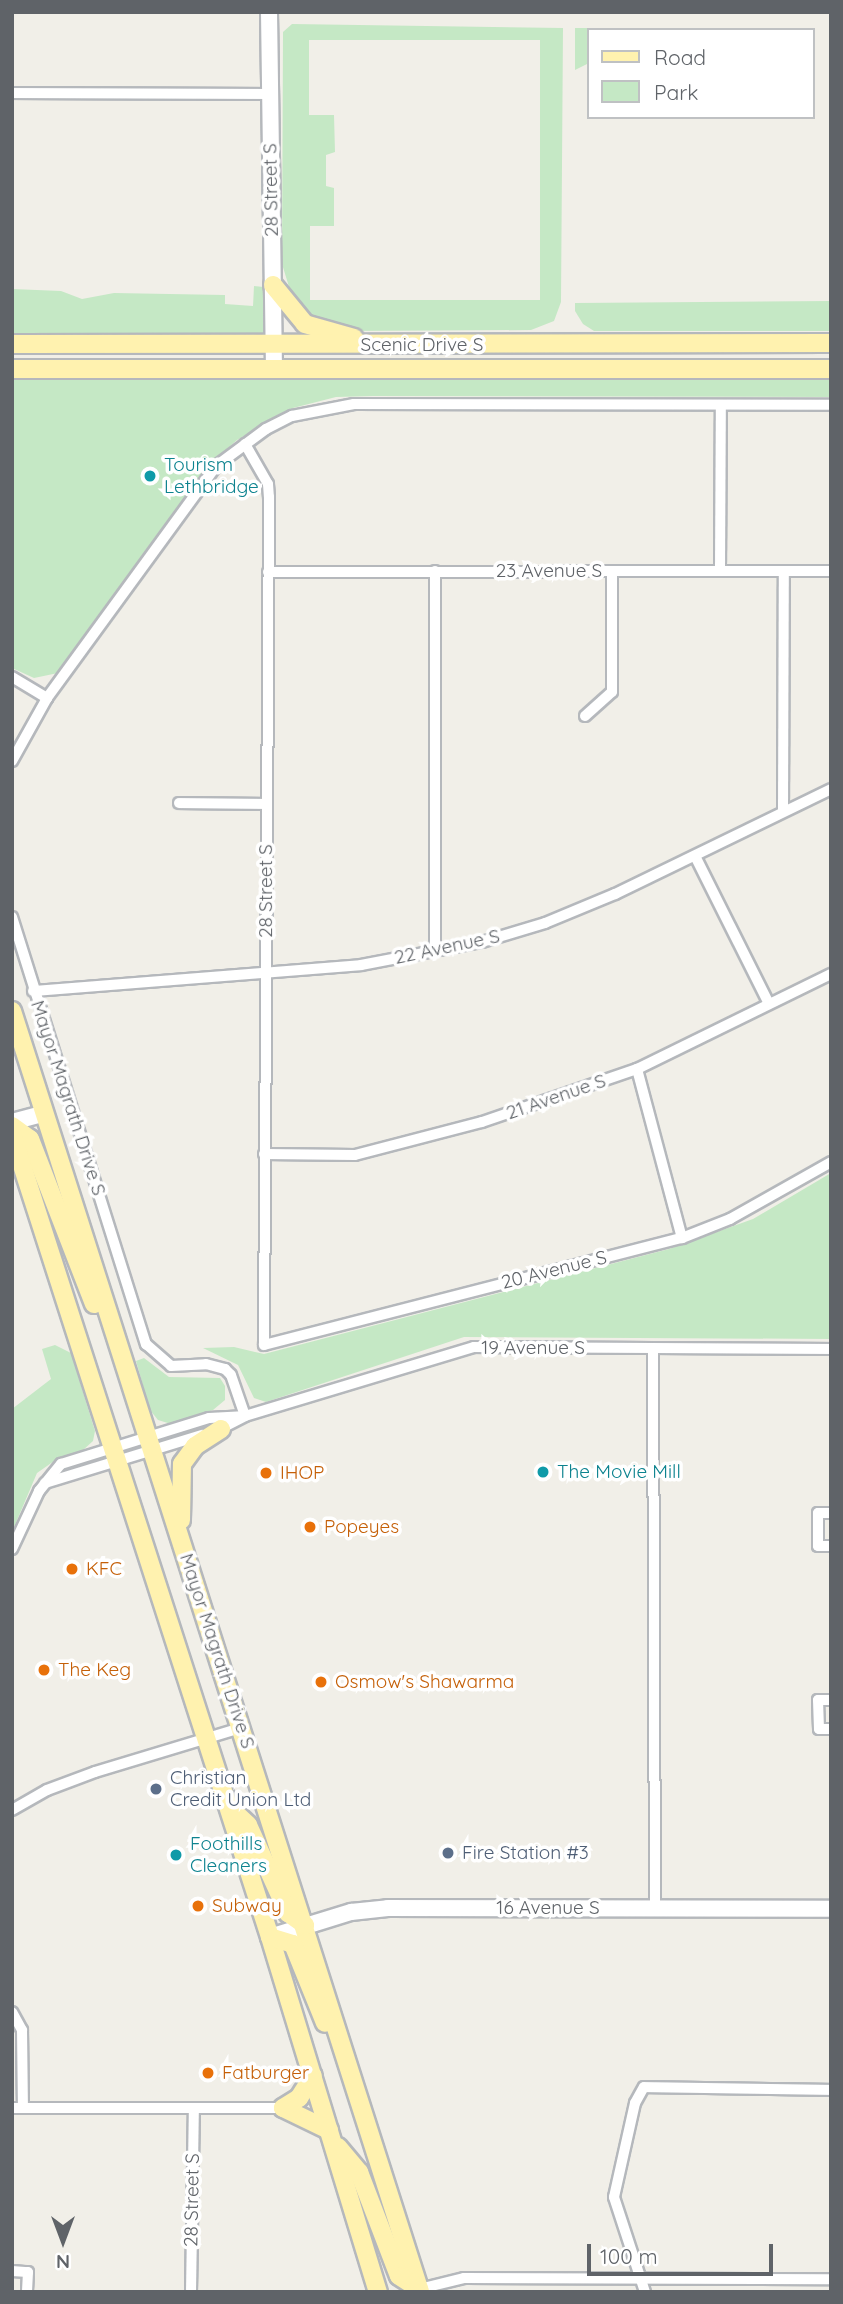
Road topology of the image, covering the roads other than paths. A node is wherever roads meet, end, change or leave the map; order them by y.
1 (269, 12) edge
2 (12, 93) edge
3 (269, 94) junction
4 (273, 285) junction
5 (831, 342) edge
6 (13, 344) edge
7 (274, 346) junction
8 (384, 346) junction
9 (12, 369) edge
10 (274, 369) junction
11 (831, 369) edge
12 (720, 405) junction
13 (831, 405) edge
14 (244, 444) junction
15 (720, 570) junction
16 (435, 571) junction
17 (784, 571) junction
18 (831, 571) edge
19 (268, 572) junction
20 (612, 572) junction
21 (12, 677) edge
22 (47, 698) junction
23 (585, 716) dead end
24 (12, 761) edge
25 (831, 789) edge
26 (179, 803) dead end
27 (266, 804) junction
28 (783, 810) junction
29 (695, 856) junction
30 (12, 917) edge
31 (435, 951) junction
32 (265, 971) junction
33 (831, 974) edge
34 (33, 991) junction
35 (769, 1004) junction
36 (12, 1011) edge
37 (637, 1069) junction
38 (45, 1113) junction
39 (50, 1132) junction
40 (16, 1135) edge
41 (264, 1154) junction
42 (831, 1162) edge
43 (682, 1238) junction
44 (119, 1344) junction
45 (264, 1345) joint
46 (653, 1349) junction
47 (831, 1349) edge
48 (245, 1416) junction
49 (221, 1429) junction
50 (150, 1444) junction
51 (114, 1456) junction
52 (831, 1513) edge
53 (183, 1544) junction
54 (831, 1546) edge
55 (12, 1549) edge
56 (831, 1700) edge
57 (242, 1728) junction
58 (831, 1729) edge
59 (206, 1739) junction
60 (228, 1807) junction
61 (12, 1810) edge
62 (655, 1908) junction
63 (831, 1909) edge
64 (305, 1925) junction
65 (270, 1937) junction
66 (12, 2012) edge
67 (345, 2053) junction
68 (313, 2076) junction
69 (831, 2090) edge
70 (18, 2108) edge
71 (283, 2108) junction
72 (194, 2109) junction
73 (330, 2135) junction
74 (12, 2272) edge
75 (640, 2278) junction
76 (831, 2278) edge
77 (416, 2291) edge
78 (27, 2292) edge
79 (191, 2292) edge
80 (378, 2292) edge
81 (645, 2292) edge

1 - 3 street, 28 Street S
2 - 3 street
3 - 4 street, 28 Street S
4 - 7 street, 28 Street S
4 - 8 main road
5 - 8 main road, Scenic Drive S
6 - 7 main road, Scenic Drive S
7 - 8 main road, Scenic Drive S
7 - 10 street, 28 Street S
9 - 10 main road, Scenic Drive S
10 - 11 main road, Scenic Drive S
12 - 13 street
12 - 14 street
12 - 15 street
14 - 19 street, 28 Street S
14 - 22 street
15 - 17 street, 23 Avenue S
15 - 20 street, 23 Avenue S
16 - 19 street, 23 Avenue S
16 - 20 street, 23 Avenue S
16 - 31 street
17 - 18 street, 23 Avenue S
17 - 28 street
19 - 27 street, 28 Street S
20 - 23 street
21 - 22 street
22 - 24 street
25 - 28 street, 22 Avenue S
26 - 27 street
27 - 32 street, 28 Street S
28 - 29 street, 22 Avenue S
29 - 31 street, 22 Avenue S
29 - 35 street
30 - 34 street, Mayor Magrath Drive S
31 - 32 street, 22 Avenue S
32 - 34 street, 22 Avenue S
32 - 41 street, 28 Street S
33 - 35 street, 21 Avenue S
34 - 48 street, Mayor Magrath Drive S
35 - 37 street, 21 Avenue S
36 - 38 main road, Mayor Magrath Drive S
37 - 41 street, 21 Avenue S
37 - 43 street
38 - 39 main road, Mayor Magrath Drive S
38 - 40 street
39 - 40 street
39 - 44 main road, Mayor Magrath Drive S
40 - 44 main road
40 - 51 main road, Mayor Magrath Drive S
41 - 45 street, 28 Street S
42 - 43 street, 20 Avenue S
43 - 45 street, 20 Avenue S
44 - 50 main road, Mayor Magrath Drive S
46 - 47 street, 19 Avenue S
46 - 48 street, 19 Avenue S
46 - 62 street
48 - 49 street, 19 Avenue S
48 - 50 street, 19 Avenue S
49 - 50 street, 19 Avenue S
49 - 53 main road
50 - 51 street, 19 Avenue S
50 - 53 main road, Mayor Magrath Drive S
51 - 55 street, 19 Avenue S
51 - 59 main road, Mayor Magrath Drive S
52 - 54 street
53 - 57 main road, Mayor Magrath Drive S
56 - 58 street
57 - 59 street
57 - 64 main road, Mayor Magrath Drive S
59 - 60 main road, Mayor Magrath Drive S
59 - 61 street
60 - 64 main road
60 - 65 main road, Mayor Magrath Drive S
62 - 63 street, 16 Avenue S
62 - 64 street, 16 Avenue S
64 - 65 street, 16 Avenue S
64 - 67 main road, Mayor Magrath Drive S
65 - 67 main road
65 - 68 main road, Mayor Magrath Drive S
66 - 70 street
67 - 77 main road, Mayor Magrath Drive S
68 - 71 main road
68 - 73 main road, Mayor Magrath Drive S
69 - 75 street
70 - 72 street
71 - 72 street
71 - 73 main road
72 - 79 street, 28 Street S
73 - 77 main road
73 - 80 main road, Mayor Magrath Drive S
74 - 78 street
75 - 76 street
75 - 77 street
75 - 81 street

